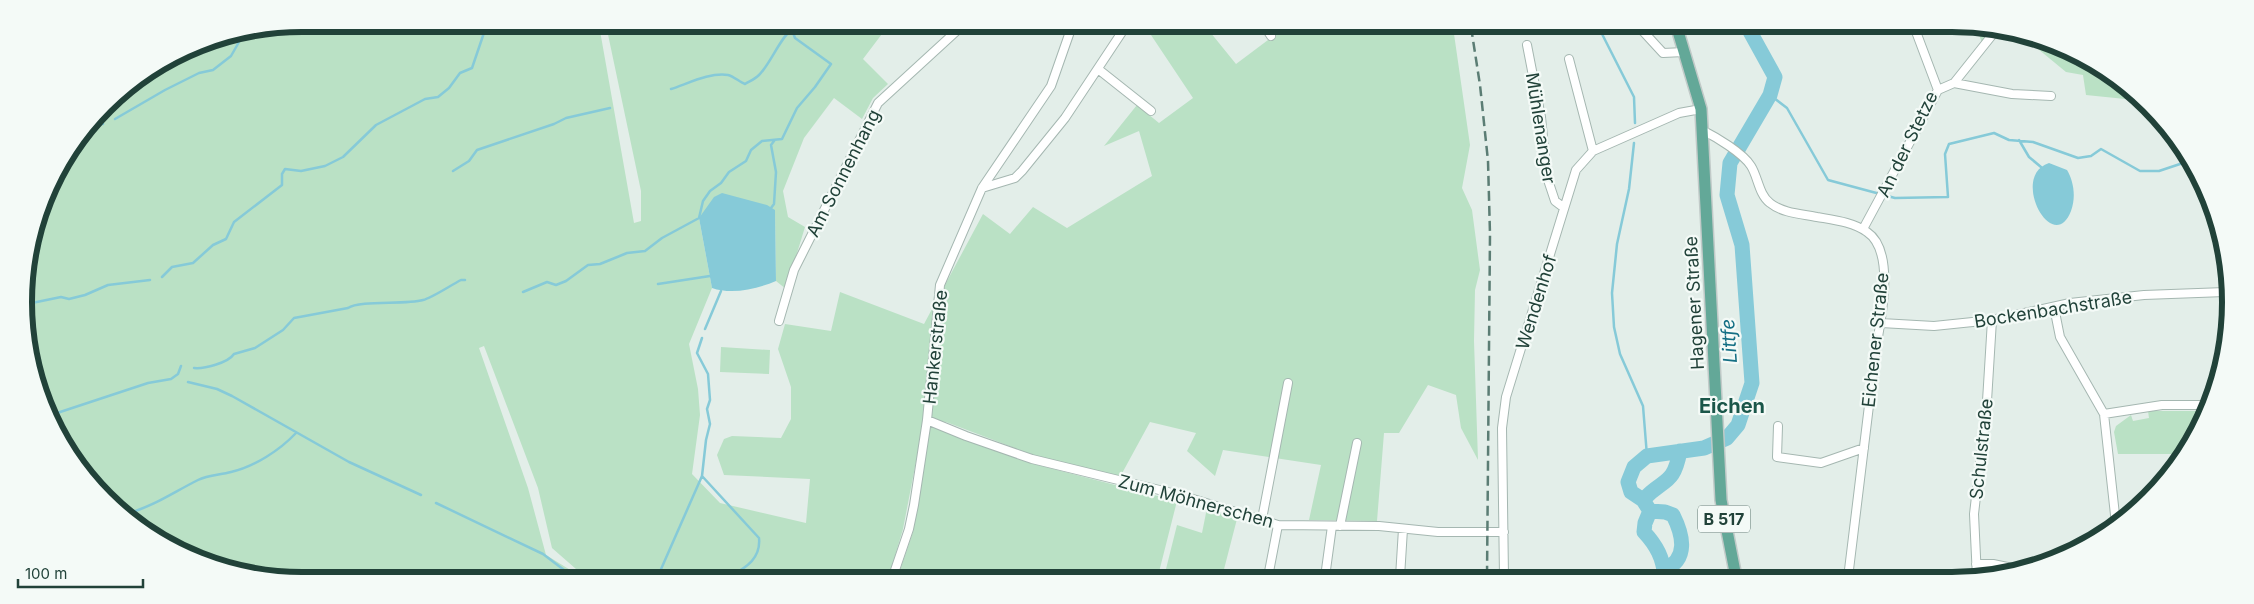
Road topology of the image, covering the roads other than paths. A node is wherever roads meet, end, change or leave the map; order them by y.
1 (955, 32) edge
2 (1070, 32) edge
3 (1122, 32) edge
4 (1268, 32) edge
5 (1644, 32) edge
6 (1678, 32) edge
7 (1916, 32) edge
8 (1271, 36) dead end
9 (1992, 36) edge
10 (1527, 45) dead end
11 (1684, 52) junction
12 (1569, 59) dead end
13 (1098, 69) junction
14 (1954, 83) junction
15 (1938, 90) junction
16 (2051, 96) dead end
17 (1701, 109) junction
18 (1150, 111) dead end
19 (1702, 130) junction
20 (1593, 150) junction
21 (982, 188) junction
22 (1563, 207) junction
23 (1863, 229) junction
24 (2221, 292) edge
25 (2054, 307) junction
26 (1992, 320) junction
27 (779, 321) dead end
28 (1881, 322) junction
29 (1288, 383) dead end
30 (2201, 405) edge
31 (2104, 414) junction
32 (927, 420) junction
33 (1778, 426) dead end
34 (1357, 443) dead end
35 (1864, 448) junction
36 (2115, 517) edge
37 (1262, 519) junction
38 (1278, 524) junction
39 (1336, 526) junction
40 (1403, 529) junction
41 (1504, 532) junction
42 (1976, 564) junction
43 (2004, 566) edge
44 (1976, 570) edge
45 (894, 572) edge
46 (1269, 572) edge
47 (1325, 572) edge
48 (1400, 572) edge
49 (1504, 572) edge
50 (1735, 572) edge
51 (1849, 572) edge

1 - 27 street, Am Sonnenhang
2 - 21 street, Hankerstraße
3 - 13 street
4 - 8 street
5 - 11 street
6 - 11 main road, Hagener Straße / B 517
7 - 15 street, An der Stetze
9 - 14 street
10 - 22 street, Mühlenanger
11 - 17 main road, Hagener Straße / B 517
12 - 20 street
13 - 18 street
13 - 21 street
14 - 15 street
14 - 16 street
15 - 23 street, An der Stetze
17 - 19 main road, Hagener Straße / B 517
17 - 20 street, Wendenhof
19 - 23 street, Eichener Straße
19 - 50 main road, Hagener Straße / B 517
20 - 22 street, Wendenhof
21 - 32 street, Hankerstraße
22 - 41 street, Wendenhof
23 - 28 street, Eichener Straße
24 - 25 street, Bockenbachstraße
25 - 26 street, Bockenbachstraße
25 - 31 street
26 - 28 street, Bockenbachstraße
26 - 42 street, Schulstraße
28 - 35 street, Eichener Straße
29 - 37 street
30 - 31 street
31 - 36 street
32 - 37 street, Zum Möhnerschen
32 - 45 street, Hankerstraße
33 - 35 street
34 - 39 street
35 - 51 street, Eichener Straße
37 - 38 street, Zum Möhnerschen
38 - 39 street, Zum Möhnerschen
38 - 46 street
39 - 40 street, Zum Möhnerschen
39 - 47 street
40 - 41 street, Zum Möhnerschen
40 - 48 street
41 - 49 street, Wendenhof
42 - 43 street
42 - 44 street, Schulstraße

